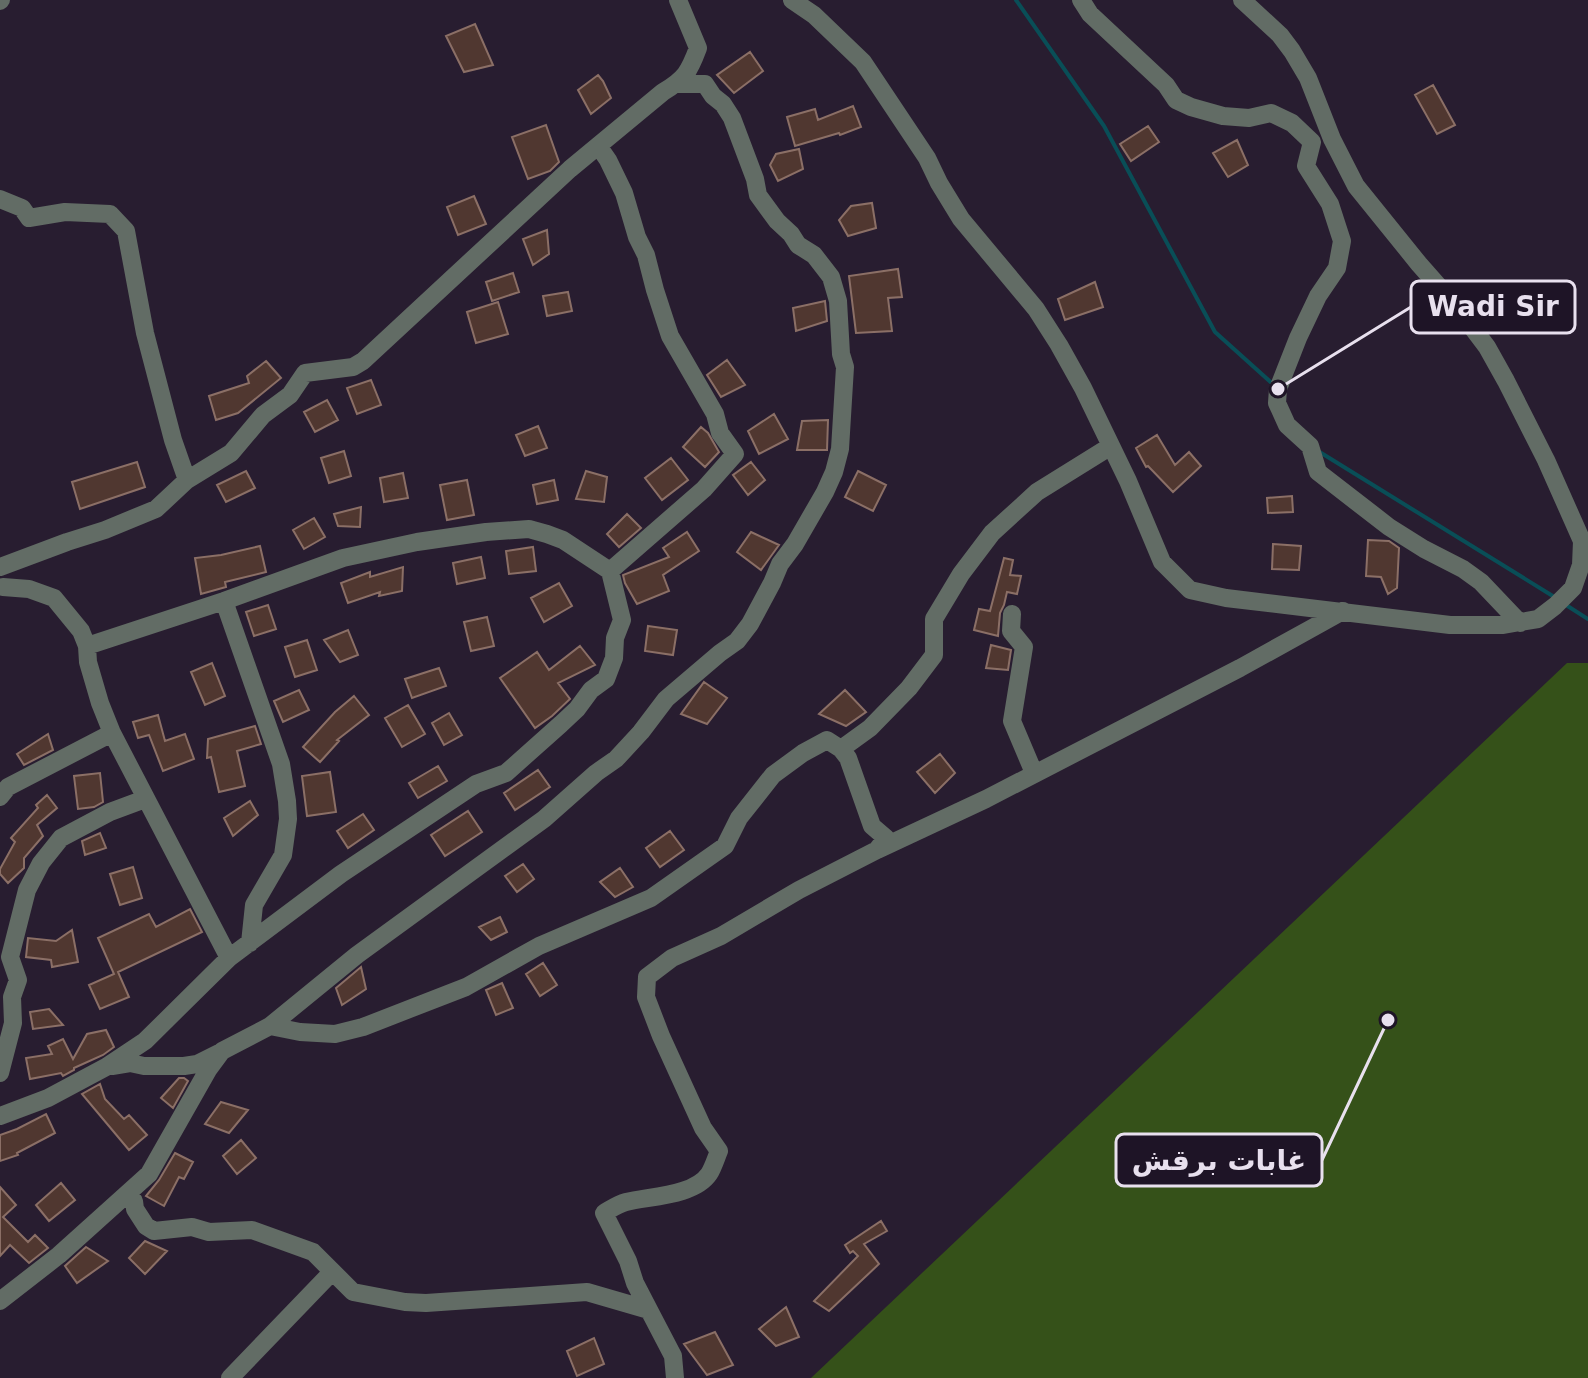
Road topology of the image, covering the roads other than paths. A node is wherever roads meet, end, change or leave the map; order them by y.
1 (678, 0) edge
2 (792, 0) edge
3 (1081, 0) edge
4 (1242, 0) edge
5 (675, 84) junction
6 (599, 147) junction
7 (0, 199) edge
8 (1111, 446) junction
9 (187, 480) junction
10 (67, 542) junction
11 (0, 567) edge
12 (610, 571) junction
13 (2, 587) edge
14 (224, 601) junction
15 (1343, 611) junction
16 (1012, 614) dead end
17 (1520, 623) junction
18 (87, 646) junction
19 (112, 733) junction
20 (841, 749) junction
21 (1034, 773) junction
22 (0, 797) edge
23 (145, 799) junction
24 (877, 850) junction
25 (250, 943) junction
26 (229, 958) junction
27 (270, 1026) junction
28 (222, 1051) junction
29 (106, 1067) junction
30 (0, 1073) edge
31 (0, 1116) edge
32 (126, 1195) junction
33 (332, 1272) junction
34 (0, 1301) edge
35 (649, 1310) junction
36 (230, 1378) edge
37 (675, 1378) edge

1 - 5 street
2 - 8 street
3 - 17 street
4 - 17 street
5 - 6 street
5 - 27 street
6 - 9 street
6 - 12 street
7 - 9 street
8 - 15 street
8 - 20 street
9 - 10 street
10 - 11 street
10 - 13 street
12 - 14 street
12 - 25 street
13 - 18 street
14 - 18 street
14 - 25 street
15 - 17 street
15 - 21 street
16 - 21 street
18 - 19 street
19 - 22 street
19 - 23 street
20 - 24 street
20 - 27 street
21 - 24 street
23 - 26 street
23 - 30 street
24 - 35 street
25 - 26 street
26 - 29 street
27 - 28 street
28 - 29 street
28 - 32 street
29 - 31 street
32 - 33 street
32 - 34 street
33 - 35 street
33 - 36 street
35 - 37 street

